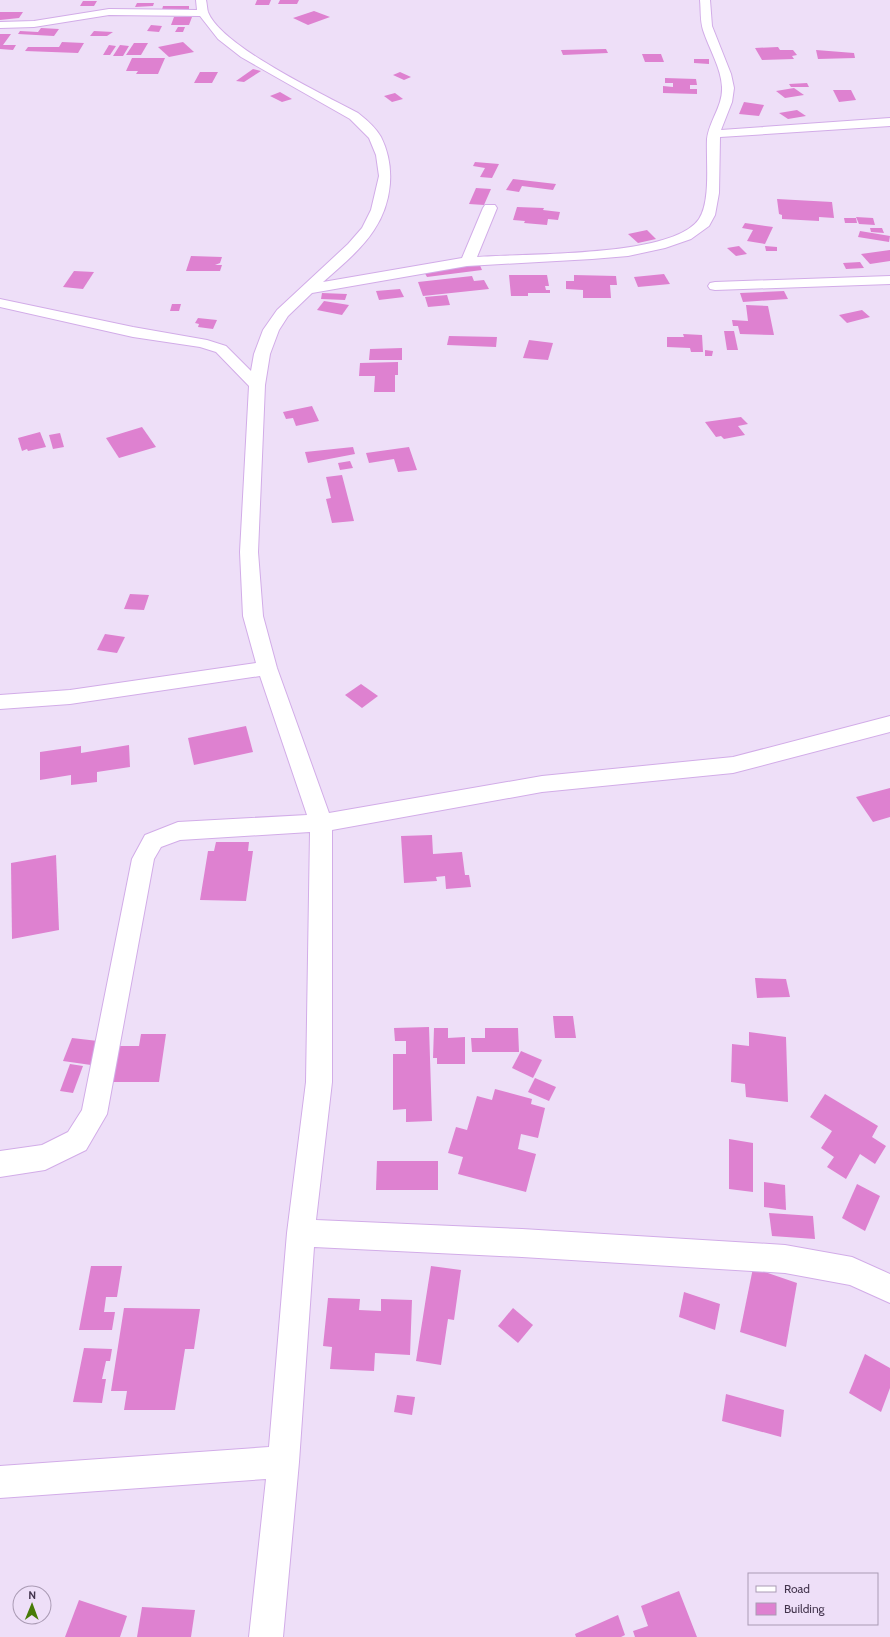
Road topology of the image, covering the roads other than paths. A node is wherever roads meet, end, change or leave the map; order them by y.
1 (705, 0) edge
2 (202, 6) edge
3 (0, 24) edge
4 (890, 122) edge
5 (714, 134) junction
6 (490, 208) dead end
7 (468, 261) junction
8 (890, 280) edge
9 (715, 286) dead end
10 (306, 290) junction
11 (0, 303) edge
12 (257, 385) junction
13 (267, 668) junction
14 (0, 702) edge
15 (890, 724) edge
16 (321, 823) junction
17 (0, 1164) edge
18 (302, 1233) junction
19 (890, 1289) edge
20 (283, 1462) junction
21 (0, 1482) edge
22 (266, 1637) edge

1 - 5 street
2 - 3 street
2 - 10 street
4 - 5 street
5 - 7 street
6 - 7 street
7 - 10 street
8 - 9 street
10 - 12 street
11 - 12 street
12 - 13 street
13 - 14 street
13 - 16 street
15 - 16 street
16 - 17 street
16 - 18 street
18 - 19 street
18 - 20 street
20 - 21 street
20 - 22 street

